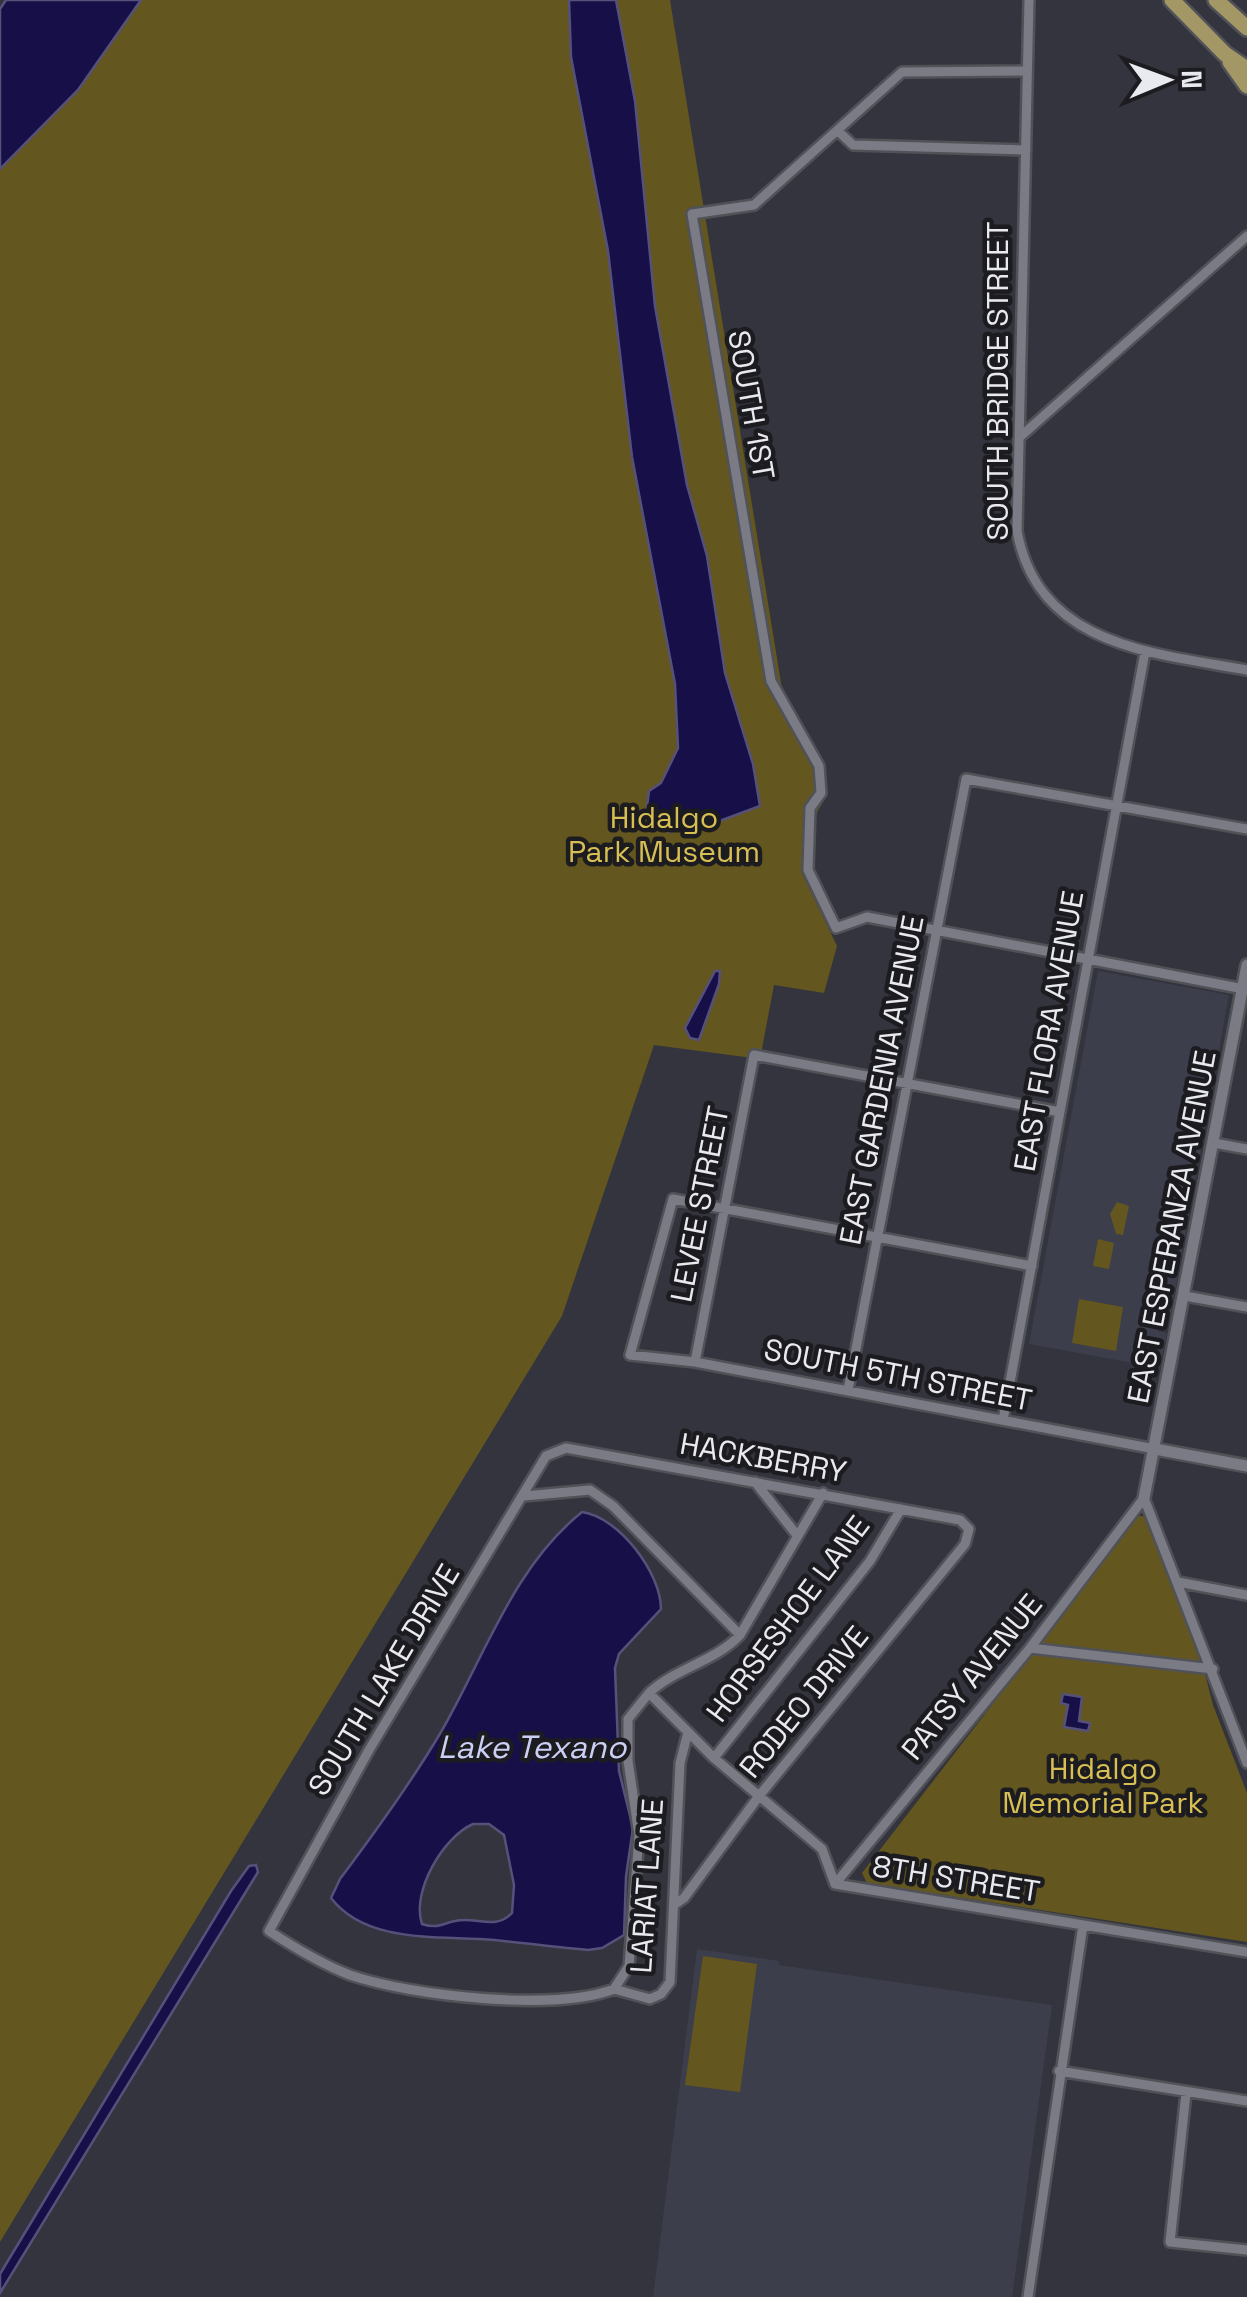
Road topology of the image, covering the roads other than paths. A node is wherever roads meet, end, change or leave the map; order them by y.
1 (1029, 0) edge
2 (1172, 0) edge
3 (1216, 0) edge
4 (1247, 28) edge
5 (1225, 54) junction
6 (1247, 69) edge
7 (1027, 71) junction
8 (1247, 86) edge
9 (838, 130) junction
10 (1026, 150) junction
11 (1247, 236) edge
12 (1020, 436) junction
13 (1145, 652) junction
14 (1247, 670) edge
15 (1116, 804) junction
16 (1247, 828) edge
17 (936, 930) junction
18 (1088, 957) junction
19 (1247, 964) edge
20 (1245, 989) edge
21 (906, 1084) junction
22 (1060, 1112) junction
23 (1214, 1143) junction
24 (1247, 1149) edge
25 (724, 1208) junction
26 (878, 1237) junction
27 (1032, 1266) junction
28 (1185, 1296) junction
29 (1247, 1307) edge
30 (695, 1362) junction
31 (848, 1390) junction
32 (1003, 1420) junction
33 (1156, 1449) junction
34 (546, 1456) joint
35 (1247, 1466) edge
36 (755, 1482) junction
37 (823, 1494) junction
38 (524, 1496) junction
39 (1144, 1498) junction
40 (901, 1510) junction
41 (970, 1529) joint
42 (796, 1534) junction
43 (1178, 1582) junction
44 (1247, 1595) edge
45 (740, 1635) junction
46 (1030, 1648) junction
47 (1213, 1670) junction
48 (650, 1693) junction
49 (688, 1732) junction
50 (714, 1758) junction
51 (1247, 1763) edge
52 (759, 1796) junction
53 (835, 1884) junction
54 (674, 1904) junction
55 (1083, 1926) junction
56 (1247, 1952) edge
57 (614, 1988) junction
58 (1059, 2072) junction
59 (1186, 2093) junction
60 (1247, 2101) edge
61 (1247, 2250) edge
62 (1028, 2297) edge

1 - 7 street, SOUTH BRIDGE STREET
2 - 5 main road
3 - 4 main road
5 - 6 main road
5 - 8 main road
7 - 9 street, SOUTH 1ST
7 - 10 street, SOUTH BRIDGE STREET
9 - 10 street
9 - 17 street, SOUTH 1ST
10 - 12 street, SOUTH BRIDGE STREET
11 - 12 street
12 - 13 street, SOUTH BRIDGE STREET
13 - 14 street, SOUTH BRIDGE STREET
13 - 15 street, EAST FLORA AVENUE
15 - 16 street
15 - 17 street, EAST GARDENIA AVENUE
15 - 18 street, EAST FLORA AVENUE
17 - 18 street
17 - 21 street, EAST GARDENIA AVENUE
18 - 20 street
18 - 22 street, EAST FLORA AVENUE
19 - 20 street, EAST ESPERANZA AVENUE
20 - 23 street, EAST ESPERANZA AVENUE
21 - 22 street
21 - 25 street, LEVEE STREET
21 - 26 street, EAST GARDENIA AVENUE
22 - 27 street, EAST FLORA AVENUE
23 - 24 street
23 - 28 street, EAST ESPERANZA AVENUE
25 - 26 street
25 - 30 street, LEVEE STREET
25 - 30 street, SOUTH 5TH STREET
26 - 27 street
26 - 31 street, EAST GARDENIA AVENUE
27 - 32 street, EAST FLORA AVENUE
28 - 29 street
28 - 33 street, EAST ESPERANZA AVENUE
30 - 31 street, SOUTH 5TH STREET
31 - 32 street, SOUTH 5TH STREET
32 - 33 street, SOUTH 5TH STREET
33 - 35 street
33 - 39 street, EAST ESPERANZA AVENUE
34 - 36 street, HACKBERRY
34 - 38 street, SOUTH LAKE DRIVE
36 - 37 street, HACKBERRY
36 - 42 street
37 - 40 street, HACKBERRY
37 - 42 street
38 - 45 street
38 - 57 street, SOUTH LAKE DRIVE
39 - 43 street
39 - 46 street, PATSY AVENUE
40 - 41 street, HACKBERRY
40 - 50 street, HORSESHOE LANE
41 - 52 street, RODEO DRIVE
42 - 45 street
43 - 44 street
43 - 47 street
45 - 48 street
46 - 47 street
46 - 53 street, PATSY AVENUE
47 - 51 street
48 - 49 street, 8TH STREET
48 - 57 street
49 - 50 street, 8TH STREET
49 - 54 street, LARIAT LANE
50 - 52 street, 8TH STREET
52 - 53 street, 8TH STREET
52 - 54 street, RODEO DRIVE
53 - 55 street, 8TH STREET
54 - 57 street, LARIAT LANE
55 - 56 street, 8TH STREET
55 - 58 street
58 - 59 street
58 - 62 street
59 - 60 street
59 - 61 street

